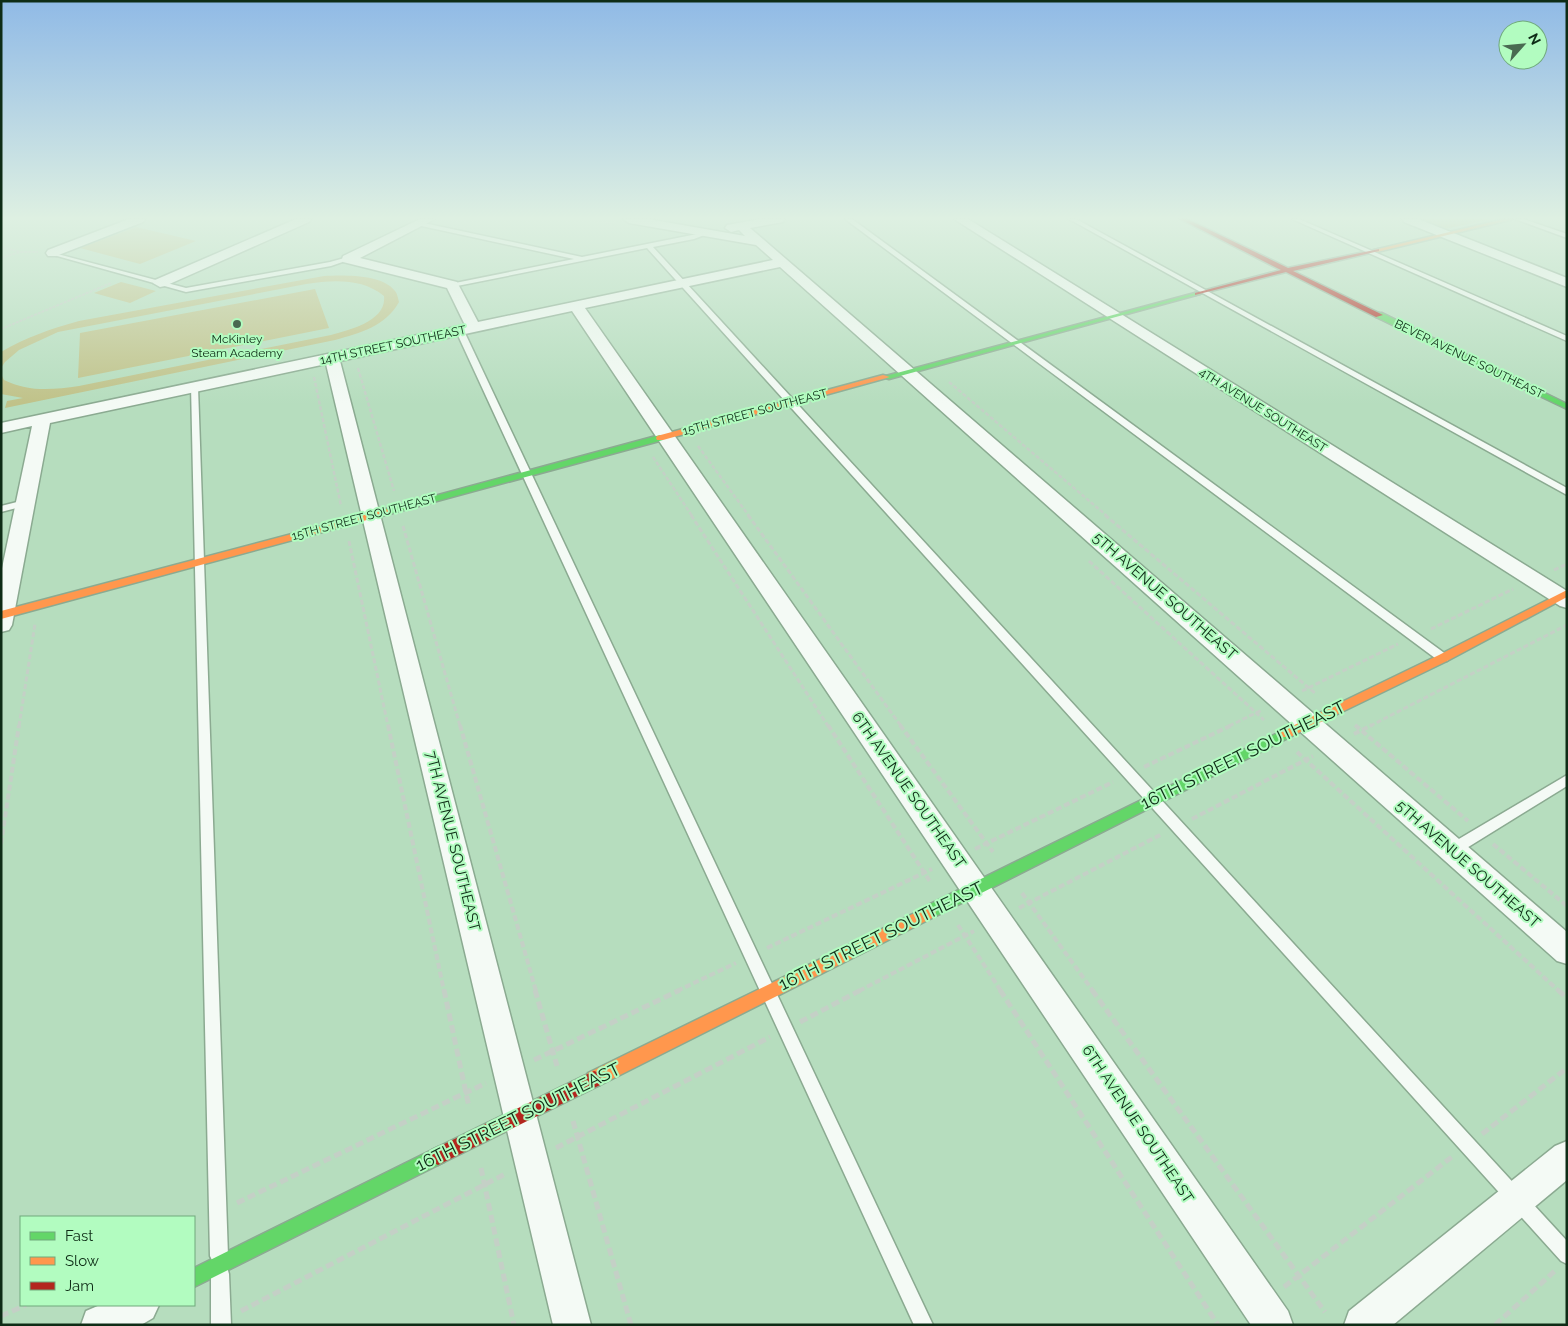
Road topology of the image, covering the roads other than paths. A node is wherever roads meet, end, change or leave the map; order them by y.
1 (152, 281) edge
2 (165, 281) edge
3 (237, 281) edge
4 (436, 281) edge
5 (473, 281) edge
6 (693, 281) edge
7 (805, 281) edge
8 (932, 281) edge
9 (1058, 281) edge
10 (1184, 281) edge
11 (1246, 281) edge
12 (1309, 281) edge
13 (1436, 281) edge
14 (160, 283) junction
15 (683, 283) junction
16 (452, 285) junction
17 (1204, 292) junction
18 (576, 306) junction
19 (1114, 316) junction
20 (467, 329) junction
21 (1567, 339) edge
22 (1015, 342) junction
23 (334, 363) junction
24 (909, 372) junction
25 (194, 387) junction
26 (791, 403) junction
27 (1567, 407) edge
28 (42, 419) junction
29 (1, 428) edge
30 (658, 445) junction
31 (526, 474) junction
32 (1567, 492) edge
33 (25, 503) junction
34 (1, 509) edge
35 (372, 515) junction
36 (199, 562) junction
37 (1565, 597) edge
38 (2, 618) edge
39 (1443, 658) junction
40 (1308, 723) junction
41 (1567, 780) edge
42 (1153, 800) junction
43 (1452, 850) junction
44 (977, 889) junction
45 (1567, 951) edge
46 (769, 992) junction
47 (521, 1116) junction
48 (1567, 1158) edge
49 (1516, 1199) junction
50 (1564, 1260) edge
51 (220, 1265) junction
52 (195, 1278) edge
53 (138, 1306) edge
54 (221, 1323) edge
55 (100, 1325) edge
56 (572, 1325) edge
57 (924, 1325) edge
58 (1274, 1325) edge
59 (1364, 1325) edge

1 - 14 lane
2 - 14 street
3 - 14 lane
4 - 16 street
5 - 16 lane
6 - 15 street, 14TH STREET SOUTHEAST
7 - 24 street, 5TH AVENUE SOUTHEAST
8 - 22 lane
9 - 19 street, 4TH AVENUE SOUTHEAST
10 - 17 lane
11 - 17 street, 15TH STREET SOUTHEAST
12 - 27 street, BEVER AVENUE SOUTHEAST
13 - 21 lane
15 - 18 street, 14TH STREET SOUTHEAST
15 - 26 lane
16 - 20 street
17 - 19 street, 15TH STREET SOUTHEAST
17 - 32 lane
18 - 20 street, 14TH STREET SOUTHEAST
18 - 30 street, 6TH AVENUE SOUTHEAST
19 - 22 street, 15TH STREET SOUTHEAST
19 - 37 street, 4TH AVENUE SOUTHEAST
20 - 23 street, 14TH STREET SOUTHEAST
20 - 31 lane
22 - 24 street, 15TH STREET SOUTHEAST
22 - 39 lane
23 - 25 street, 14TH STREET SOUTHEAST
23 - 35 street, 7TH AVENUE SOUTHEAST
24 - 26 street, 15TH STREET SOUTHEAST
24 - 40 street, 5TH AVENUE SOUTHEAST
25 - 28 street, 14TH STREET SOUTHEAST
25 - 36 lane
26 - 30 street, 15TH STREET SOUTHEAST
26 - 42 lane
28 - 29 street, 14TH STREET SOUTHEAST
28 - 33 street
30 - 31 street, 15TH STREET SOUTHEAST
30 - 44 street, 6TH AVENUE SOUTHEAST
31 - 35 street, 15TH STREET SOUTHEAST
31 - 46 lane
33 - 34 lane
33 - 38 street
35 - 36 street, 15TH STREET SOUTHEAST
35 - 47 street, 7TH AVENUE SOUTHEAST
36 - 38 street, 15TH STREET SOUTHEAST
36 - 51 lane
37 - 39 street, 16TH STREET SOUTHEAST
39 - 40 street, 16TH STREET SOUTHEAST
40 - 42 street, 16TH STREET SOUTHEAST
40 - 43 street, 5TH AVENUE SOUTHEAST
41 - 43 lane
42 - 44 street, 16TH STREET SOUTHEAST
42 - 49 lane
43 - 45 street, 5TH AVENUE SOUTHEAST
44 - 46 street, 16TH STREET SOUTHEAST
44 - 58 street, 6TH AVENUE SOUTHEAST
46 - 47 street, 16TH STREET SOUTHEAST
46 - 57 lane
47 - 51 street, 16TH STREET SOUTHEAST
47 - 56 street, 7TH AVENUE SOUTHEAST
48 - 49 street
49 - 50 lane
49 - 59 street
51 - 52 street, 16TH STREET SOUTHEAST
51 - 54 lane
53 - 55 street

